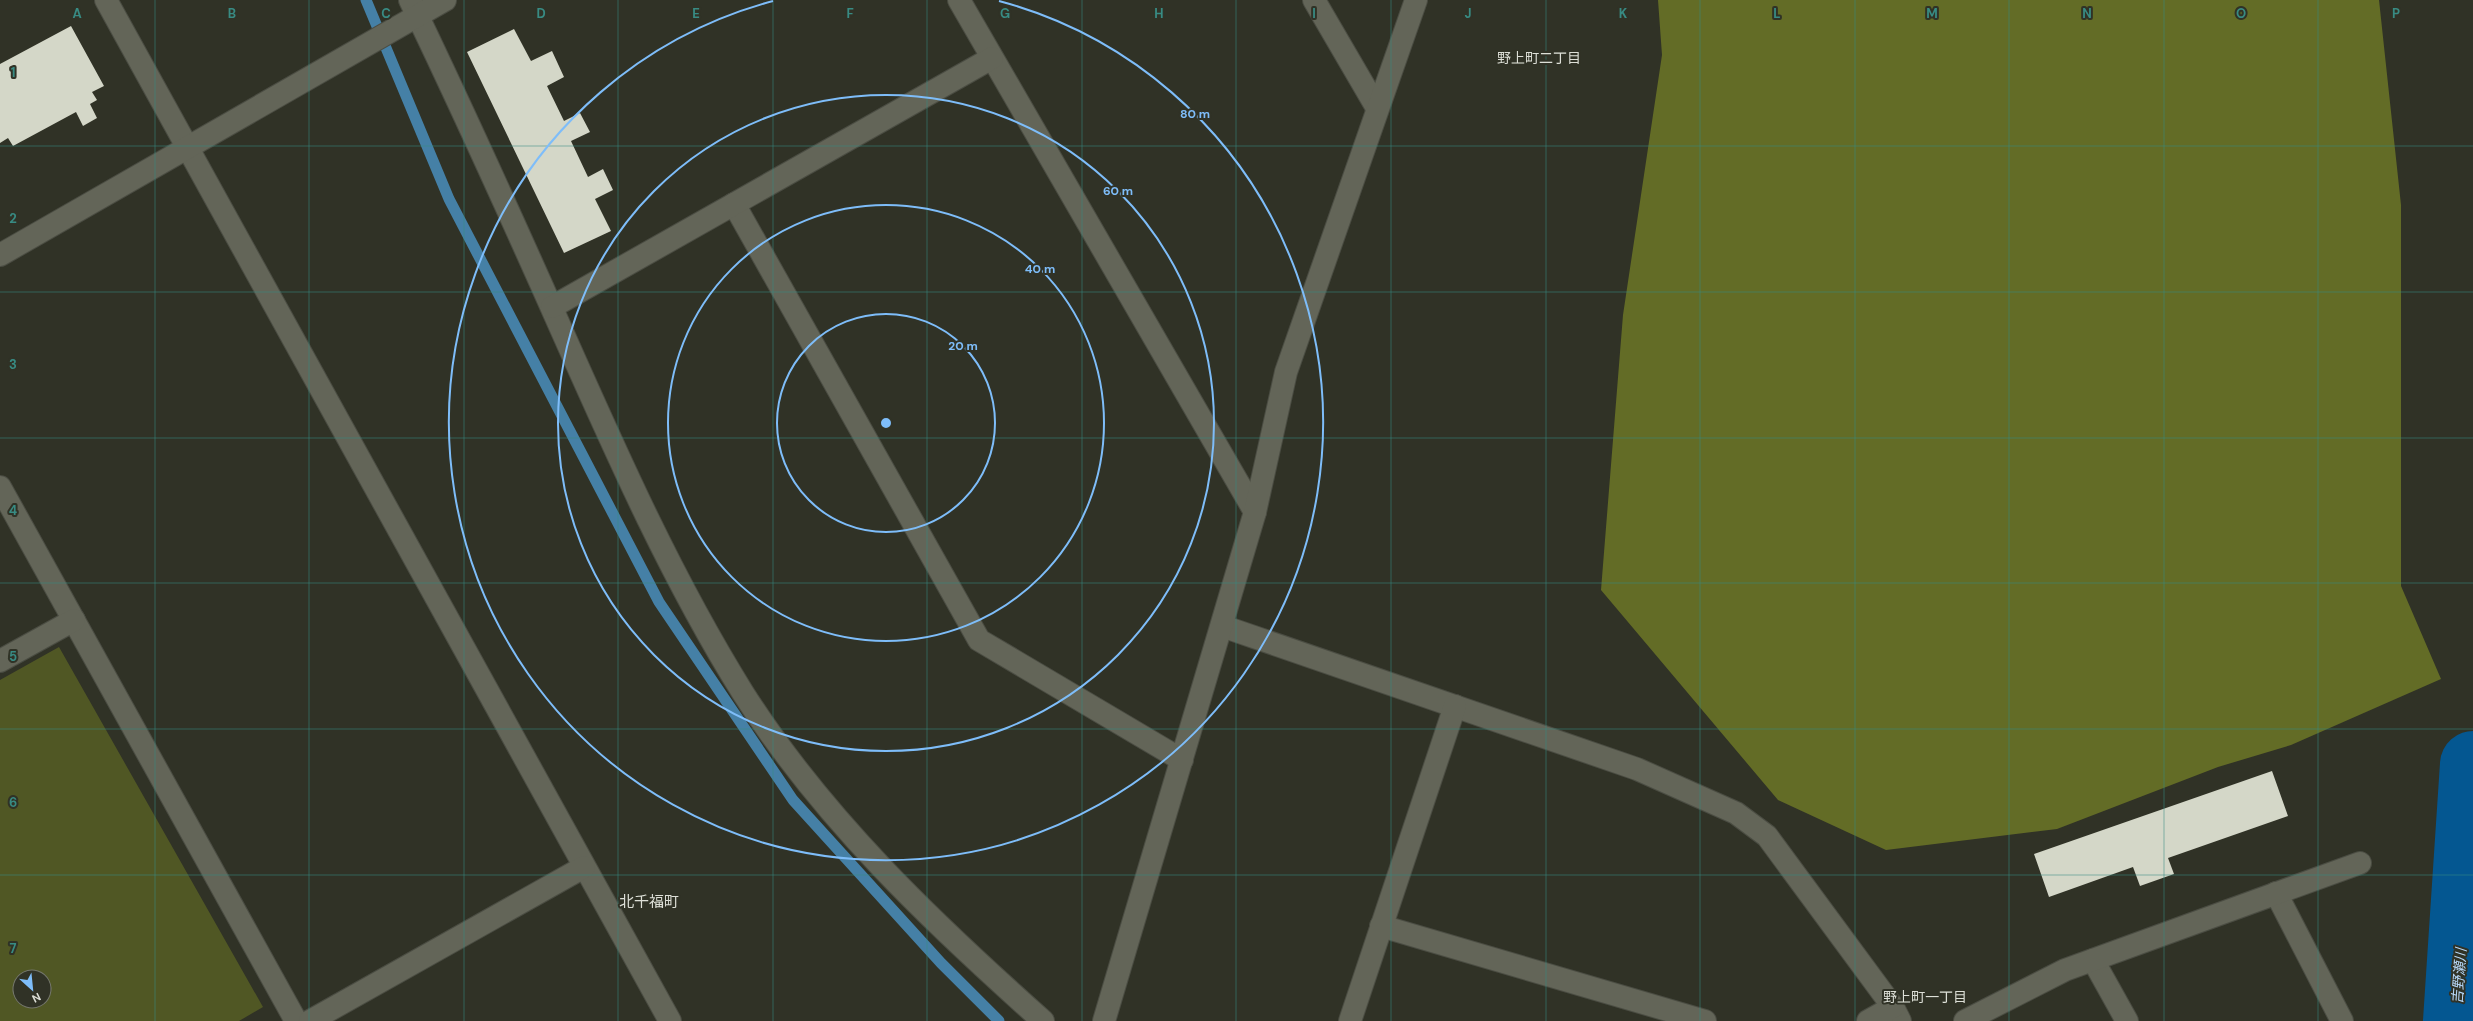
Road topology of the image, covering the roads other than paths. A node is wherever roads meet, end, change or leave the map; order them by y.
1 (106, 0) edge
2 (445, 0) edge
3 (959, 0) edge
4 (1314, 0) edge
5 (1416, 0) edge
6 (414, 8) edge
7 (992, 58) junction
8 (1377, 108) junction
9 (188, 148) junction
10 (734, 204) junction
11 (0, 255) edge
12 (552, 307) junction
13 (0, 487) edge
14 (1255, 512) junction
15 (74, 620) junction
16 (1222, 626) junction
17 (0, 661) edge
18 (1455, 706) junction
19 (1182, 760) junction
20 (2360, 863) dead end
21 (584, 867) junction
22 (2276, 893) junction
23 (1381, 926) junction
24 (2093, 960) junction
25 (1896, 1014) edge
26 (296, 1021) edge
27 (310, 1021) edge
28 (670, 1021) edge
29 (1043, 1021) edge
30 (1104, 1021) edge
31 (1350, 1021) edge
32 (1705, 1021) edge
33 (1868, 1021) edge
34 (1965, 1021) edge
35 (2127, 1021) edge
36 (2342, 1021) edge

1 - 9 street
2 - 6 street
3 - 7 street
4 - 8 street
5 - 8 street
6 - 9 street
6 - 12 street
7 - 10 street
7 - 14 street
8 - 14 street
9 - 11 street
9 - 21 street
10 - 12 street
10 - 19 street
12 - 29 street
13 - 15 street
14 - 16 street
15 - 17 street
15 - 26 street
16 - 18 street
16 - 19 street
18 - 23 street
18 - 25 street
19 - 30 street
20 - 22 street
21 - 27 street
21 - 28 street
22 - 24 street
22 - 36 street
23 - 31 street
23 - 32 street
24 - 34 street
24 - 35 street
25 - 33 street

